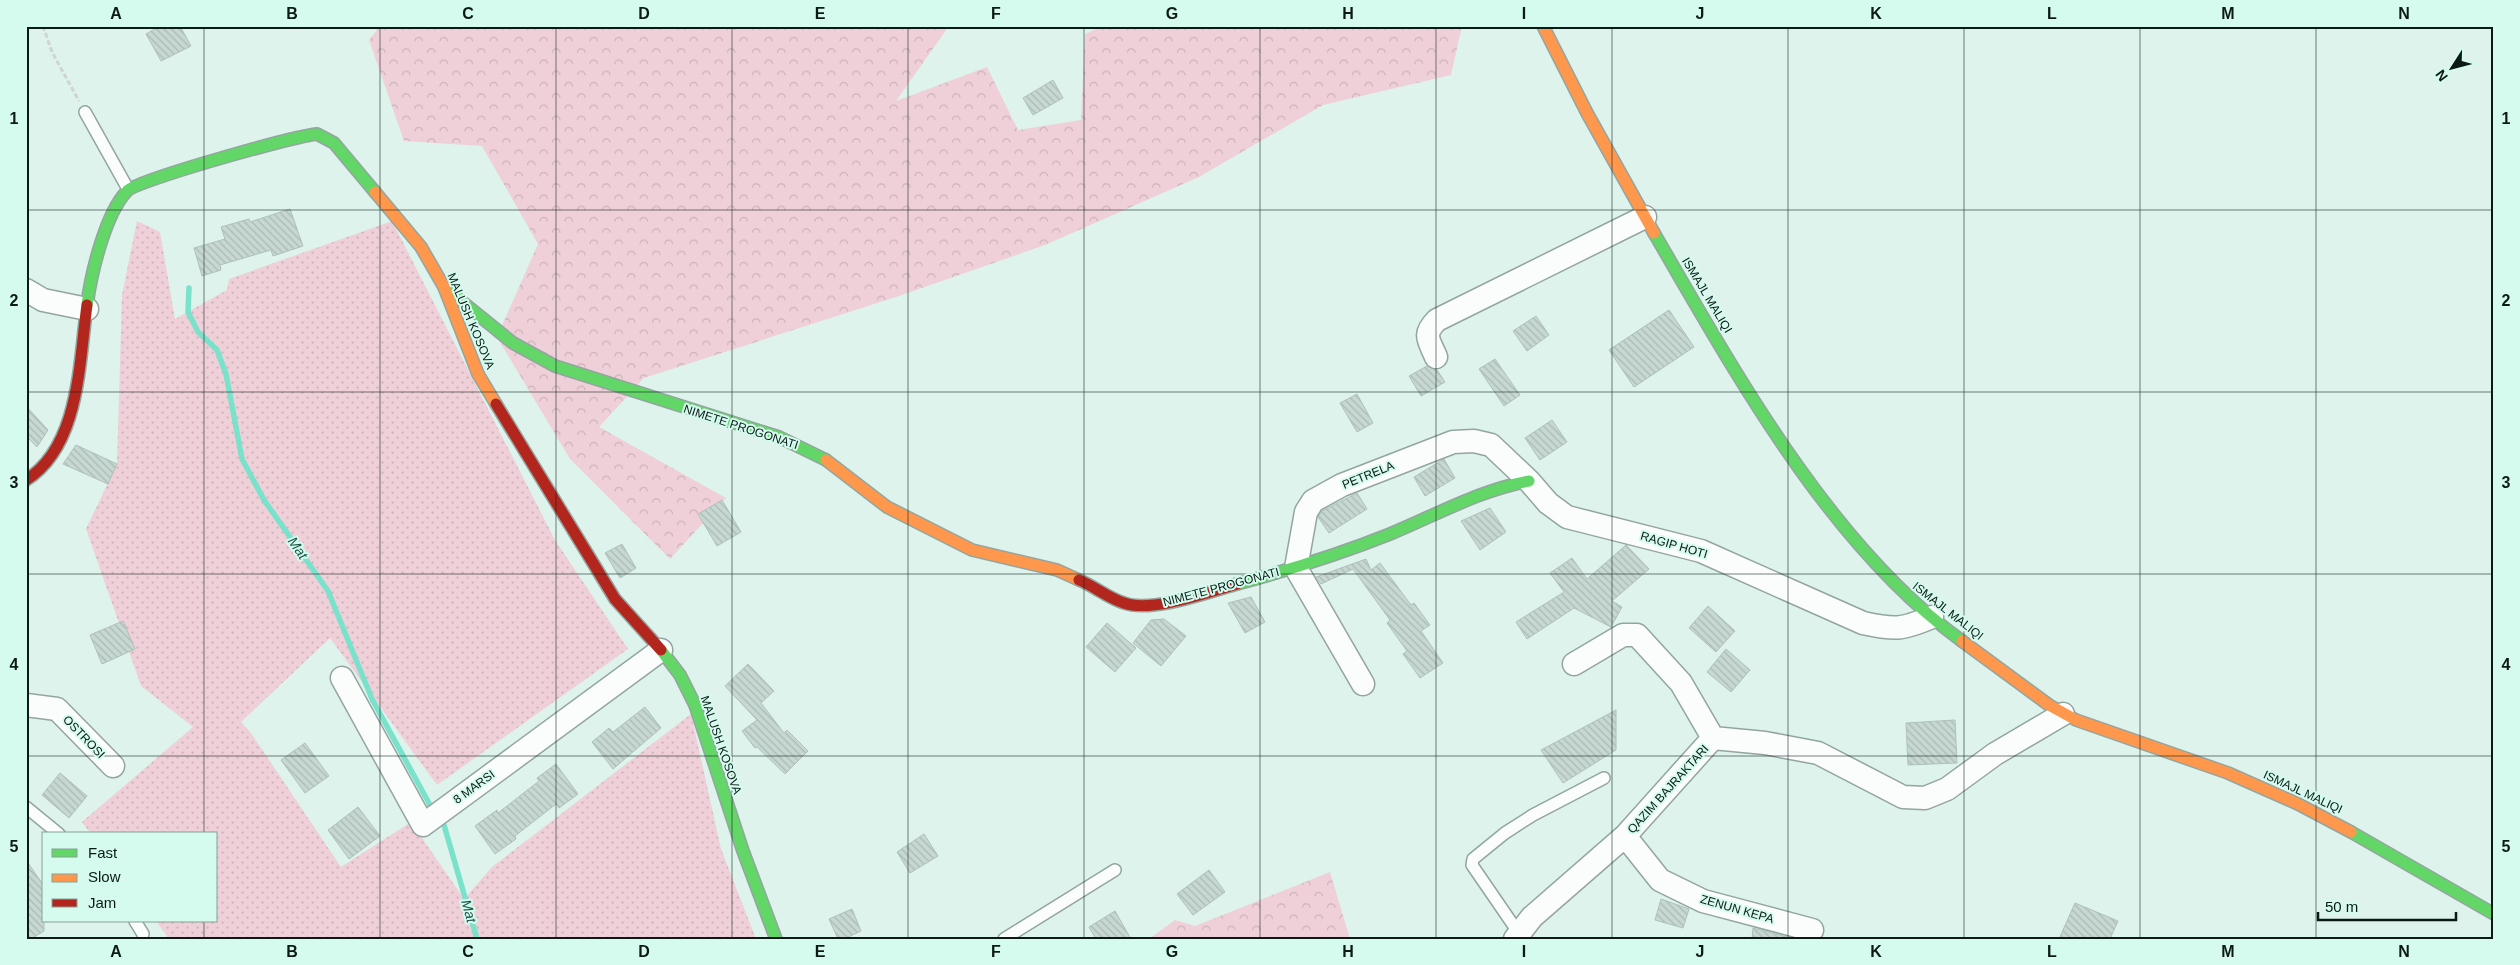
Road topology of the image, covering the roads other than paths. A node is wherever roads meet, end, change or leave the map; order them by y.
1 (1543, 26) edge
2 (85, 112) road end
3 (128, 189) junction
4 (1645, 217) junction
5 (444, 287) junction
6 (26, 290) edge
7 (87, 310) junction
8 (1436, 357) dead end
9 (1491, 445) joint
10 (26, 480) edge
11 (1529, 481) junction
12 (1296, 568) junction
13 (1932, 617) junction
14 (661, 650) junction
15 (1574, 664) dead end
16 (342, 678) dead end
17 (1363, 684) dead end
18 (26, 705) edge
19 (2064, 714) junction
20 (1713, 738) junction
21 (113, 766) dead end
22 (1604, 778) dead end
23 (26, 807) edge
24 (57, 832) edge
25 (1625, 836) junction
26 (1115, 870) dead end
27 (2494, 914) edge
28 (136, 922) edge
29 (1812, 930) dead end
30 (143, 934) dead end
31 (1516, 936) edge
32 (776, 939) edge
33 (1004, 939) edge

1 - 4 street, ISMAJL MALIQI
2 - 3 lane
3 - 5 street, MALUSH KOSOVA
3 - 7 street
4 - 8 street
4 - 13 street, ISMAJL MALIQI
5 - 12 street, NIMETE PROGONATI
5 - 14 street, MALUSH KOSOVA
6 - 7 street
7 - 10 street
9 - 11 street, RAGIP HOTI
9 - 12 street, PETRELA
11 - 12 street, NIMETE PROGONATI
11 - 13 street, RAGIP HOTI
12 - 17 street, NIMETE PROGONATI
13 - 19 street, ISMAJL MALIQI
14 - 16 street, 8 MARSI
14 - 32 street, MALUSH KOSOVA
15 - 20 street
18 - 21 street, OSTROSI
19 - 20 street, QAZIM BAJRAKTARI
19 - 27 street, ISMAJL MALIQI
20 - 25 street, QAZIM BAJRAKTARI
22 - 31 lane
23 - 24 lane
25 - 29 street, ZENUN KEPA
25 - 31 street, QAZIM BAJRAKTARI
26 - 33 lane
28 - 30 lane

